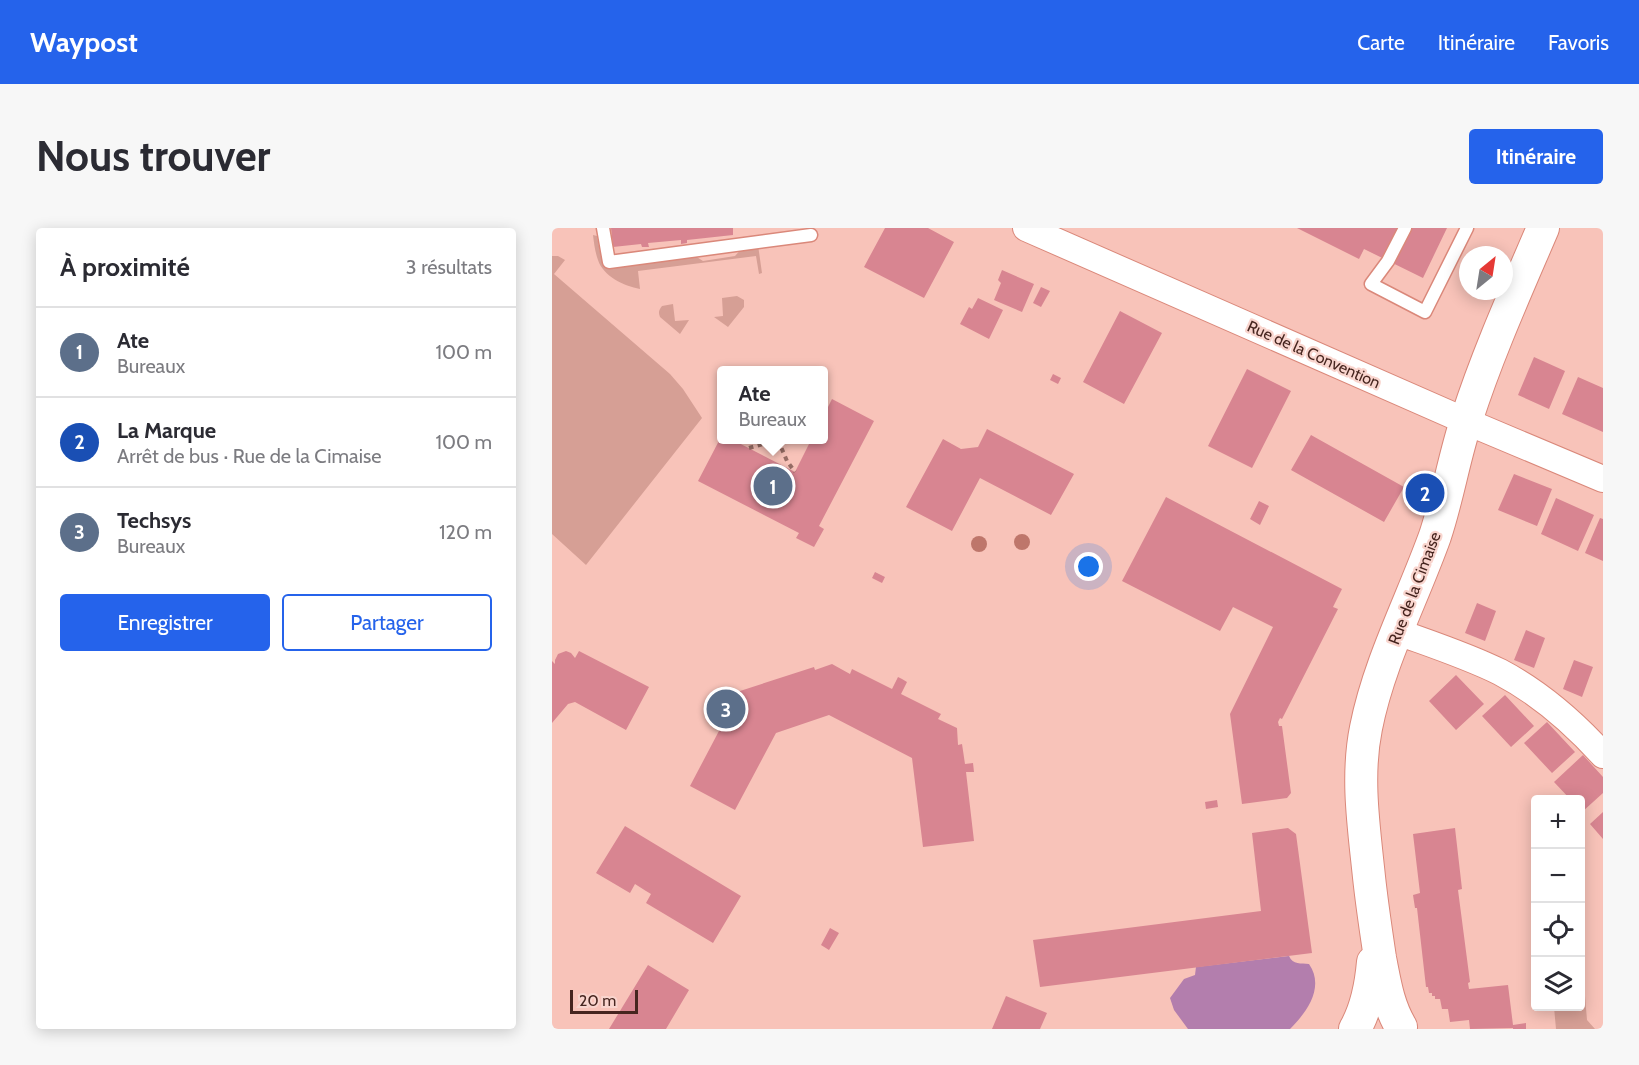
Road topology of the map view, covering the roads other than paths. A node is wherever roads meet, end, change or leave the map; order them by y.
1 (603, 228) edge
2 (1026, 228) edge
3 (1405, 228) edge
4 (1467, 228) edge
5 (1543, 228) edge
6 (811, 235) dead end
7 (1466, 421) junction
8 (1603, 479) edge
9 (1398, 632) junction
10 (1603, 755) edge
11 (1374, 925) junction
12 (1403, 1028) edge
13 (1357, 1029) edge

1 - 6 lane
2 - 7 street, Rue de la Convention
3 - 4 lane
5 - 7 street, Rue de la Cimaise
7 - 8 street, Rue de la Convention
7 - 9 street, Rue de la Cimaise
9 - 10 street
9 - 11 street, Rue de la Cimaise
11 - 12 street, Rue de la Cimaise
11 - 13 street, Rue de la Cimaise
12 - 13 street

